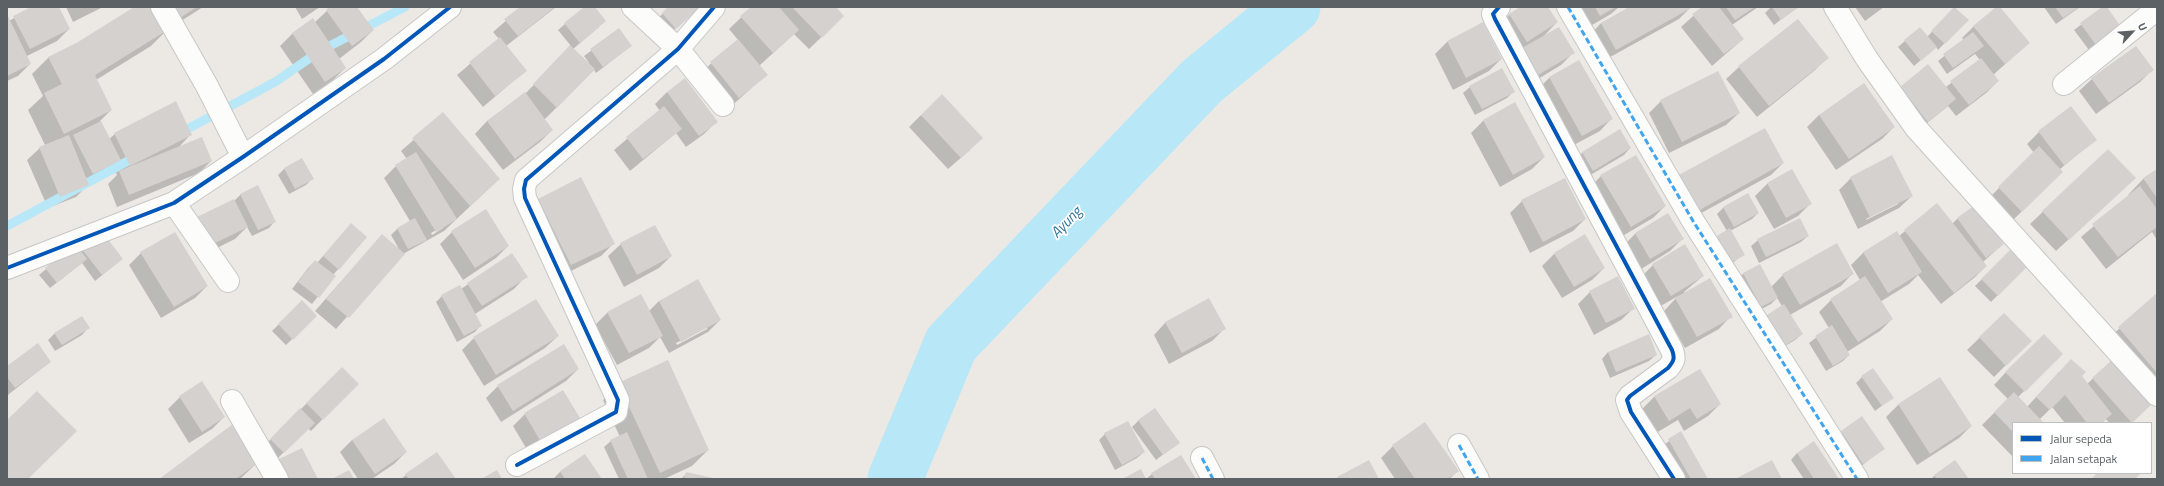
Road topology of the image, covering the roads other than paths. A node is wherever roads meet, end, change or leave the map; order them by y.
1 (162, 7) edge
2 (450, 7) edge
3 (633, 7) edge
4 (714, 7) edge
5 (1499, 7) edge
6 (1568, 7) edge
7 (1835, 7) edge
8 (2157, 9) edge
9 (678, 50) junction
10 (2064, 84) dead end
11 (723, 105) dead end
12 (243, 157) junction
13 (174, 203) junction
14 (7, 268) edge
15 (228, 280) dead end
16 (2157, 395) edge
17 (232, 401) dead end
18 (1459, 445) dead end
19 (1202, 458) dead end
20 (517, 465) dead end
21 (277, 479) edge
22 (1214, 479) edge
23 (1478, 479) edge
24 (1674, 479) edge
25 (1857, 479) edge

1 - 12 street
2 - 12 street
3 - 9 street
4 - 9 street
5 - 24 street
6 - 25 street
7 - 16 street
8 - 10 street
9 - 11 street
9 - 20 street
12 - 13 street
13 - 14 street
13 - 15 street
17 - 21 street
18 - 23 street
19 - 22 street

